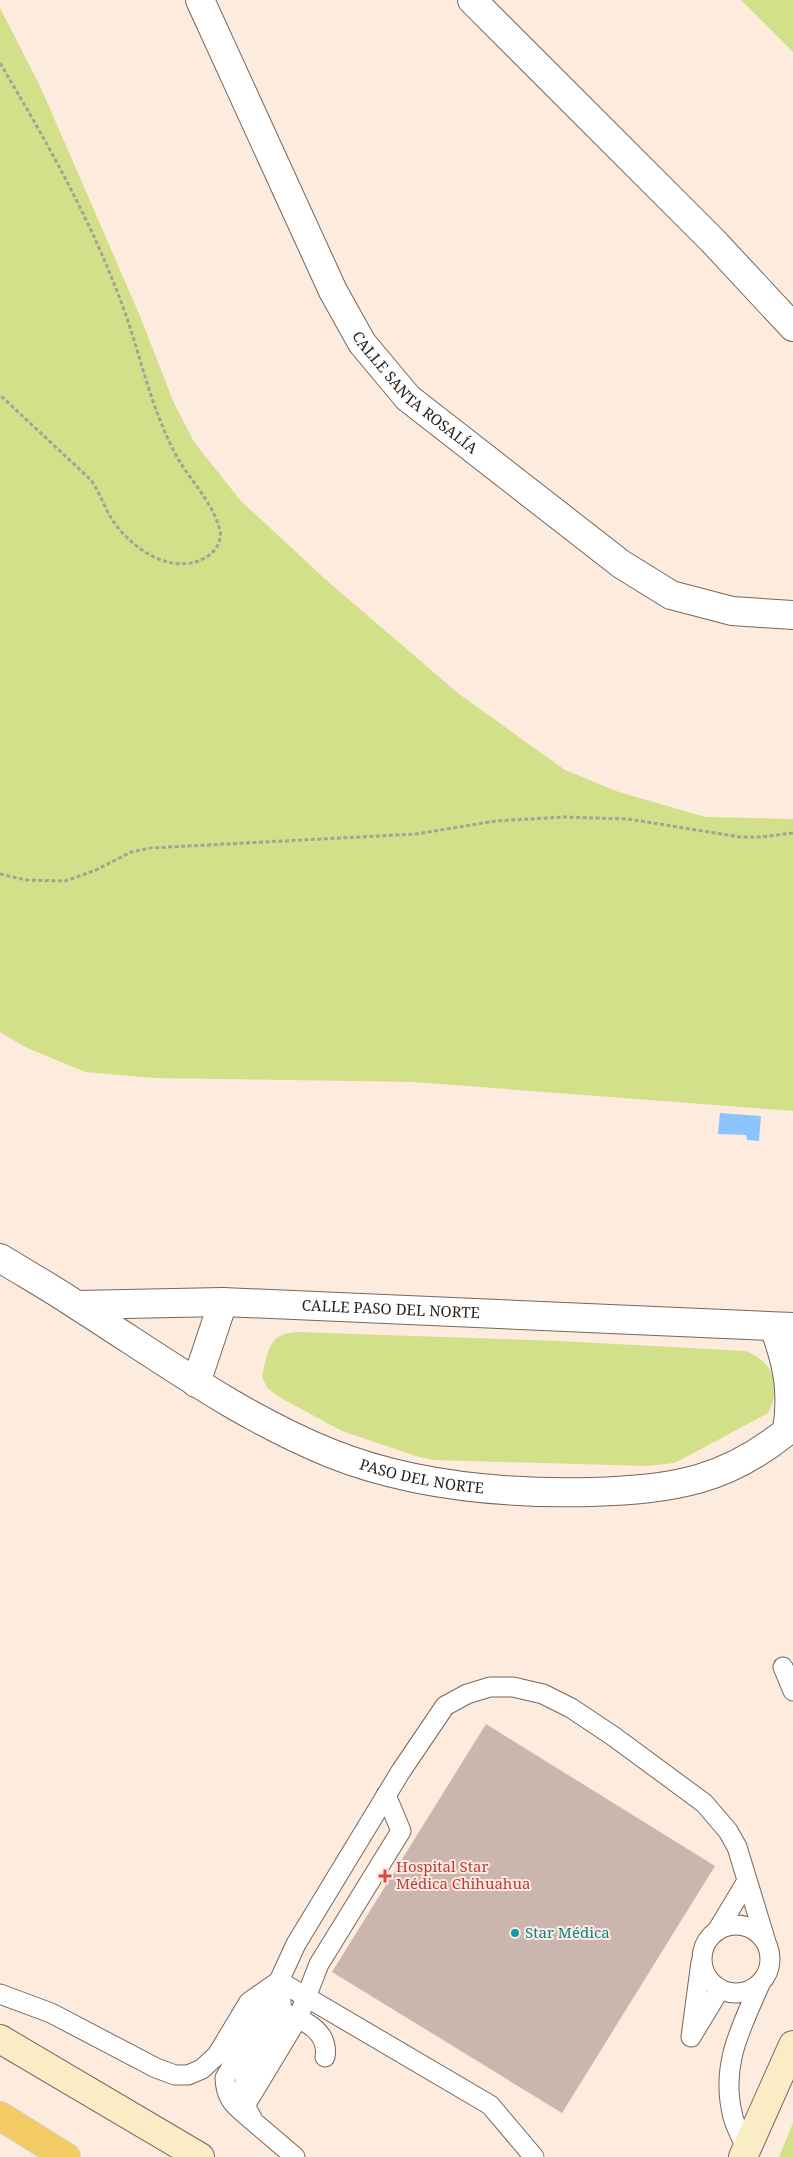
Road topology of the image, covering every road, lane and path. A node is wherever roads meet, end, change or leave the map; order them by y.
1 (200, 0) edge
2 (472, 0) edge
3 (0, 63) edge
4 (793, 327) edge
5 (0, 395) edge
6 (793, 615) edge
7 (793, 833) edge
8 (0, 874) edge
9 (0, 1258) edge
10 (223, 1302) junction
11 (77, 1305) junction
12 (784, 1327) edge
13 (196, 1383) junction
14 (790, 1429) edge
15 (783, 1667) dead end
16 (793, 1691) edge
17 (386, 1795) junction
18 (747, 1881) junction
19 (716, 1931) junction
20 (766, 1942) junction
21 (702, 1960) junction
22 (279, 1981) junction
23 (760, 1984) junction
24 (720, 1989) junction
25 (0, 1994) edge
26 (306, 1997) junction
27 (274, 2009) junction
28 (0, 2039) edge
29 (793, 2045) edge
30 (325, 2057) dead end
31 (0, 2116) edge
32 (254, 2122) junction
33 (745, 2153) edge
34 (66, 2157) edge
35 (200, 2157) edge
36 (295, 2157) edge
37 (534, 2157) edge

1 - 6 street, CALLE SANTA ROSALÍA
2 - 4 street
3 - 5 path
7 - 8 path
9 - 11 street
10 - 11 street, CALLE PASO DEL NORTE
10 - 12 street, CALLE PASO DEL NORTE
10 - 13 street
11 - 13 street, PASO DEL NORTE
12 - 14 street
13 - 14 street, PASO DEL NORTE
15 - 16 lane
17 - 18 lane
17 - 22 lane
17 - 26 lane
18 - 19 lane
18 - 20 lane
19 - 20 lane
19 - 21 lane
20 - 23 lane
21 - 24 lane
21 - 24 lane
22 - 26 lane
22 - 27 lane
22 - 27 lane
23 - 24 lane
23 - 33 lane
25 - 27 lane
26 - 27 lane
26 - 37 lane
27 - 30 lane
27 - 32 lane
27 - 32 lane
28 - 35 main road
29 - 33 main road
31 - 34 highway
32 - 36 lane

